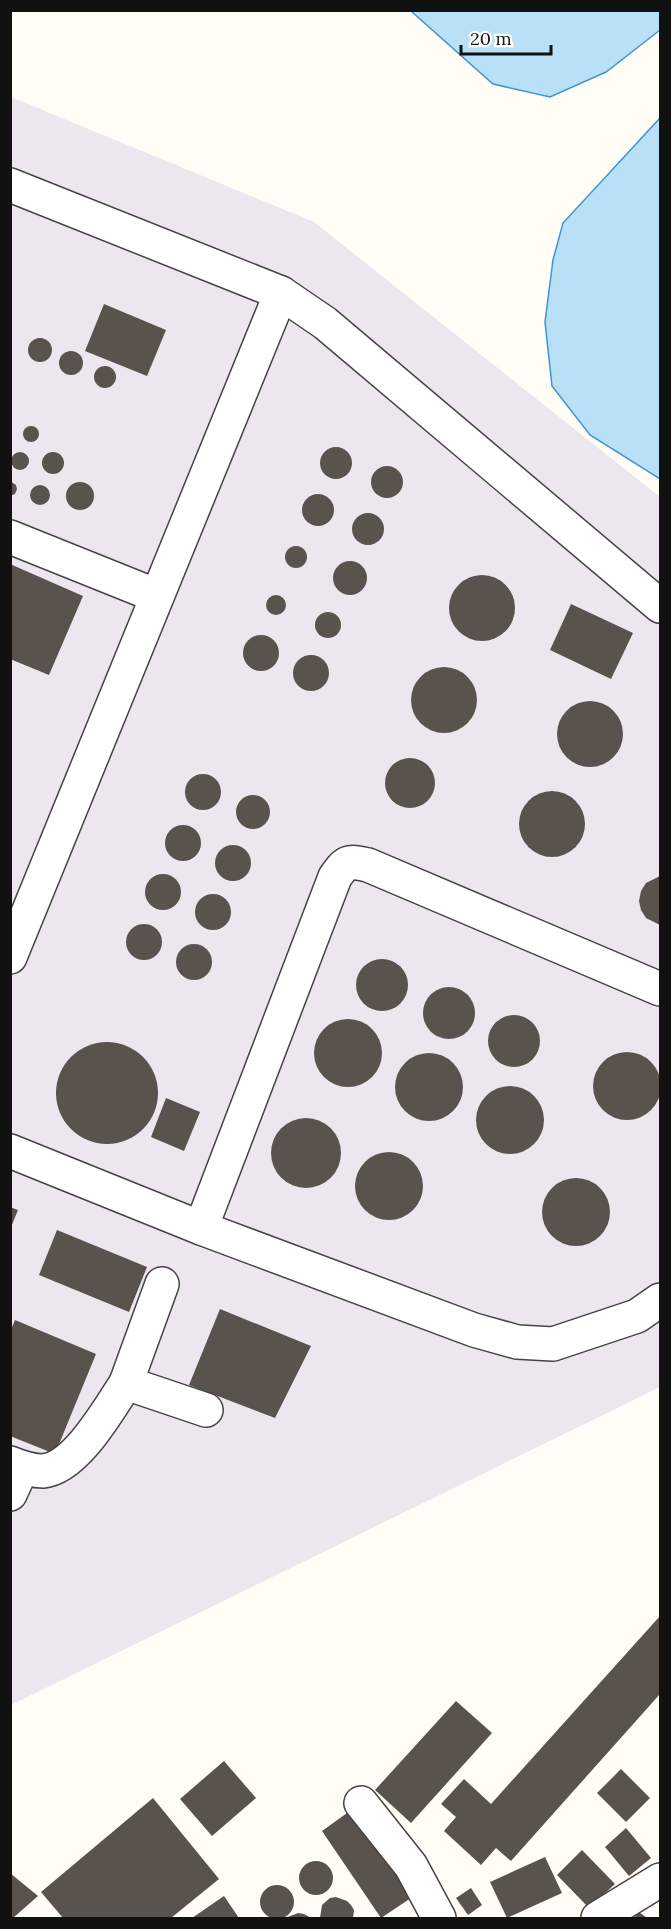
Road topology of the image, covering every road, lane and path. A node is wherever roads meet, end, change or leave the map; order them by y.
1 (10, 185) edge
2 (281, 293) junction
3 (10, 537) edge
4 (157, 596) junction
5 (660, 606) edge
6 (10, 957) edge
7 (660, 989) edge
8 (10, 1151) edge
9 (201, 1228) junction
10 (162, 1284) dead end
11 (660, 1300) edge
12 (126, 1383) junction
13 (206, 1410) dead end
14 (14, 1475) edge
15 (362, 1803) dead end
16 (660, 1880) edge
17 (439, 1918) edge
18 (598, 1918) edge

1 - 2 street
2 - 4 street
2 - 5 street
3 - 4 street
4 - 6 street
7 - 9 street
8 - 9 street
9 - 11 street
10 - 12 street
12 - 13 street
12 - 14 street
15 - 17 street
16 - 18 street

